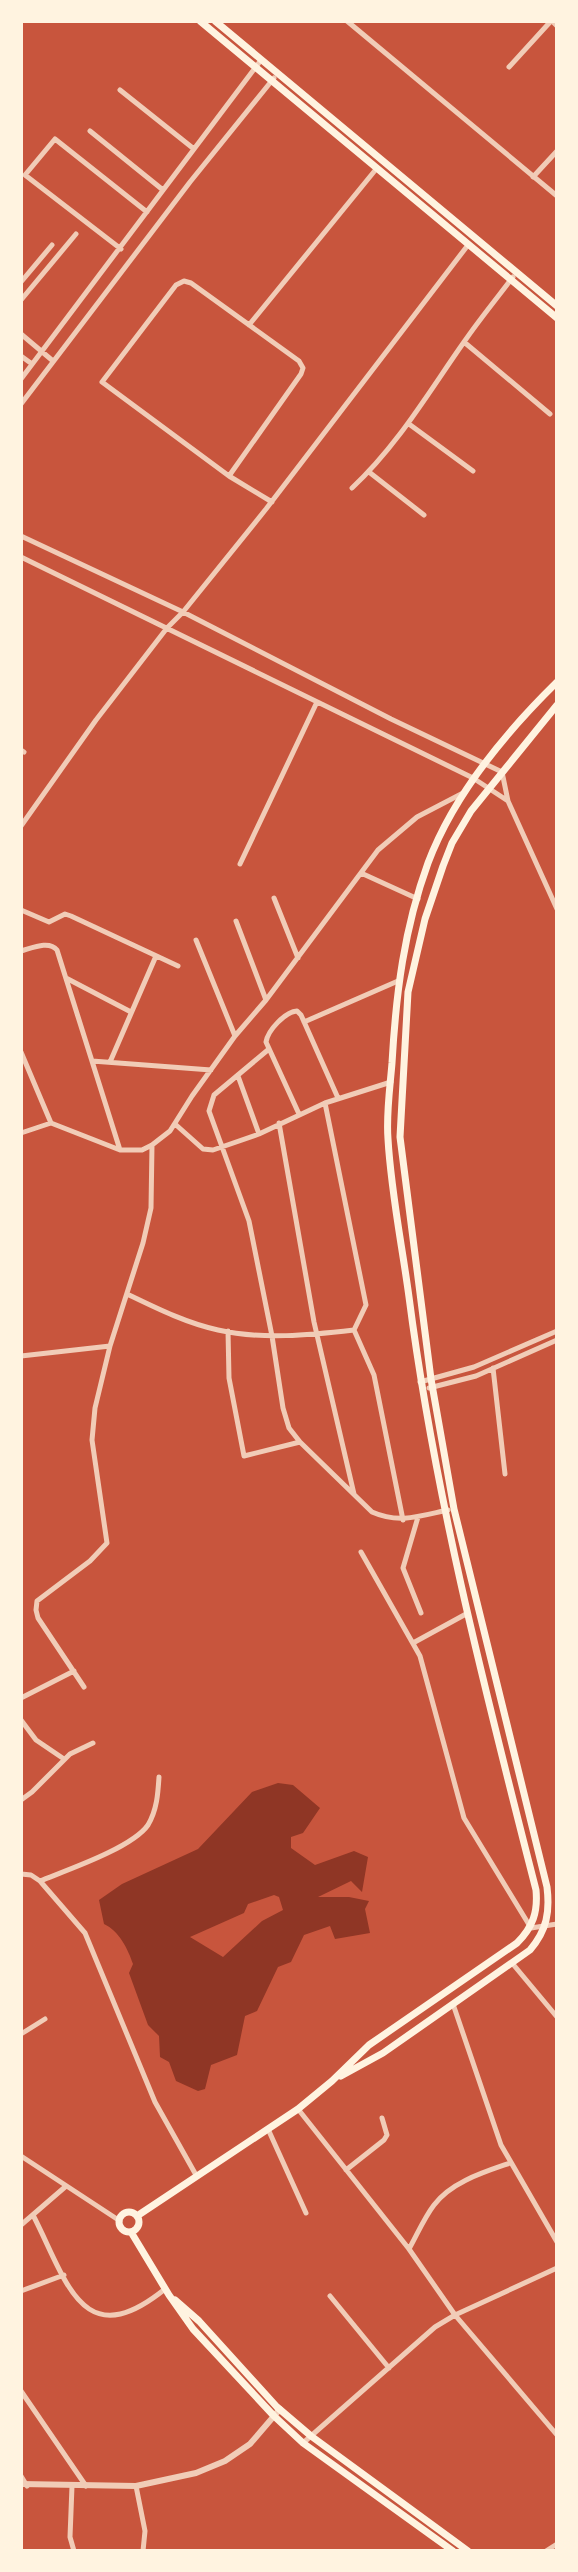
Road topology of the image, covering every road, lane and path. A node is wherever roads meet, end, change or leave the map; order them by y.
1 (200, 21) edge
2 (215, 21) edge
3 (347, 21) edge
4 (551, 21) edge
5 (557, 26) edge
6 (261, 60) junction
7 (509, 67) dead end
8 (255, 68) junction
9 (278, 73) junction
10 (272, 80) junction
11 (120, 90) dead end
12 (90, 131) dead end
13 (194, 149) junction
14 (557, 151) edge
15 (377, 168) junction
16 (533, 177) junction
17 (163, 190) junction
18 (557, 196) edge
19 (147, 212) junction
20 (76, 234) dead end
21 (468, 244) junction
22 (52, 245) dead end
23 (121, 249) junction
24 (517, 272) junction
25 (511, 280) junction
26 (21, 282) edge
27 (21, 300) edge
28 (557, 306) edge
29 (557, 318) edge
30 (249, 325) junction
31 (21, 334) edge
32 (464, 342) junction
33 (41, 351) junction
34 (21, 356) edge
35 (53, 360) junction
36 (32, 364) junction
37 (21, 379) edge
38 (21, 404) edge
39 (550, 414) dead end
40 (409, 424) junction
41 (474, 471) dead end
42 (369, 472) junction
43 (229, 476) junction
44 (352, 488) dead end
45 (272, 502) junction
46 (424, 514) dead end
47 (21, 536) edge
48 (21, 557) edge
49 (183, 612) junction
50 (167, 628) junction
51 (557, 682) edge
52 (317, 702) junction
53 (557, 705) edge
54 (486, 764) junction
55 (502, 772) junction
56 (473, 778) junction
57 (489, 787) junction
58 (465, 792) junction
59 (508, 801) junction
60 (22, 822) edge
61 (240, 864) dead end
62 (361, 873) junction
63 (274, 898) dead end
64 (418, 899) junction
65 (557, 909) edge
66 (21, 911) edge
67 (236, 920) dead end
68 (196, 940) dead end
69 (21, 951) edge
70 (156, 956) junction
71 (298, 958) junction
72 (178, 966) dead end
73 (66, 978) junction
74 (398, 981) junction
75 (266, 1000) junction
76 (131, 1012) junction
77 (304, 1022) junction
78 (235, 1036) junction
79 (269, 1049) junction
80 (21, 1053) edge
81 (92, 1061) junction
82 (110, 1062) junction
83 (211, 1070) junction
84 (239, 1076) junction
85 (390, 1082) junction
86 (338, 1098) junction
87 (325, 1103) junction
88 (299, 1114) junction
89 (51, 1123) junction
90 (279, 1123) junction
91 (175, 1124) junction
92 (21, 1133) edge
93 (259, 1134) junction
94 (152, 1146) junction
95 (222, 1147) junction
96 (120, 1150) junction
97 (127, 1294) junction
98 (354, 1330) junction
99 (228, 1331) junction
100 (557, 1331) edge
101 (317, 1334) junction
102 (272, 1336) junction
103 (557, 1340) edge
104 (110, 1346) junction
105 (21, 1356) edge
106 (492, 1368) junction
107 (432, 1383) junction
108 (421, 1387) junction
109 (300, 1442) junction
110 (505, 1474) dead end
111 (354, 1494) junction
112 (454, 1509) junction
113 (444, 1511) junction
114 (418, 1517) junction
115 (403, 1520) junction
116 (361, 1552) dead end
117 (421, 1613) dead end
118 (466, 1614) junction
119 (413, 1643) junction
120 (74, 1671) junction
121 (84, 1687) dead end
122 (21, 1698) edge
123 (21, 1720) edge
124 (23, 1728) edge
125 (93, 1743) dead end
126 (64, 1759) junction
127 (159, 1777) dead end
128 (21, 1800) edge
129 (21, 1874) edge
130 (40, 1881) junction
131 (557, 1924) edge
132 (546, 1926) junction
133 (531, 1928) junction
134 (512, 1964) junction
135 (453, 2004) junction
136 (557, 2017) edge
137 (45, 2019) dead end
138 (21, 2034) edge
139 (332, 2081) junction
140 (298, 2109) junction
141 (382, 2118) dead end
142 (268, 2129) junction
143 (21, 2156) edge
144 (510, 2163) junction
145 (346, 2170) junction
146 (196, 2175) junction
147 (65, 2187) junction
148 (306, 2213) dead end
149 (33, 2215) junction
150 (137, 2216) junction
151 (120, 2221) junction
152 (21, 2225) edge
153 (131, 2232) junction
154 (557, 2242) edge
155 (409, 2249) junction
156 (557, 2268) edge
157 (64, 2275) junction
158 (21, 2291) edge
159 (167, 2292) junction
160 (330, 2296) dead end
161 (455, 2315) junction
162 (389, 2368) junction
163 (21, 2392) edge
164 (280, 2409) junction
165 (274, 2416) junction
166 (557, 2435) edge
167 (311, 2436) junction
168 (303, 2443) junction
169 (21, 2476) edge
170 (24, 2485) edge
171 (72, 2486) junction
172 (86, 2486) junction
173 (136, 2486) junction
174 (557, 2544) edge
175 (74, 2551) edge
176 (143, 2551) edge
177 (453, 2551) edge
178 (468, 2551) edge
179 (546, 2551) edge

1 - 8 main road
2 - 6 main road
3 - 16 street
4 - 5 street
4 - 7 street
6 - 8 street
6 - 9 main road
8 - 10 main road
8 - 13 street
9 - 10 street
9 - 24 main road
10 - 15 main road
10 - 35 street
11 - 13 street
12 - 17 street
13 - 17 street
14 - 16 street
15 - 21 main road
15 - 30 street
16 - 18 street
17 - 19 street
19 - 23 street
19 - 23 street
20 - 27 street
21 - 25 main road
21 - 45 street
22 - 26 street
23 - 33 street
24 - 25 street
24 - 28 main road
25 - 29 main road
25 - 32 street
30 - 43 street
30 - 43 street
31 - 33 street
32 - 39 street
32 - 40 street
33 - 35 street
33 - 36 street
34 - 36 street
35 - 38 street
36 - 37 street
40 - 41 street
40 - 42 street
42 - 44 street
42 - 46 street
43 - 45 street
45 - 49 street
47 - 49 street
48 - 50 street
49 - 50 street
49 - 54 street
50 - 52 street
50 - 60 street
51 - 54 main road
52 - 56 street
52 - 61 street
53 - 55 main road
54 - 55 street
54 - 56 main road
55 - 57 main road
55 - 59 street
56 - 57 street
56 - 58 main road
57 - 59 street
57 - 107 main road
58 - 62 street
58 - 64 main road
59 - 65 street
62 - 64 street
62 - 71 street
63 - 71 street
64 - 74 main road
66 - 70 street
67 - 75 street
68 - 78 street
69 - 73 street
70 - 72 street
70 - 76 street
71 - 75 street
73 - 76 street
73 - 81 street
74 - 77 street
74 - 85 main road
75 - 78 street
76 - 82 street
77 - 79 street
77 - 86 street
78 - 83 street
79 - 84 street
79 - 88 street
80 - 89 street
81 - 82 street
81 - 96 street
82 - 83 street
83 - 91 street
84 - 93 street
84 - 95 street
85 - 86 street
85 - 108 main road
86 - 87 street
87 - 88 street
87 - 98 street
88 - 90 street
89 - 92 street
89 - 96 street
90 - 93 street
90 - 101 street
91 - 94 street
91 - 95 street
93 - 95 street
94 - 96 street
94 - 97 street
95 - 102 street
97 - 99 street
97 - 104 street
98 - 101 street
98 - 115 street
99 - 102 street
99 - 109 street
100 - 107 street
101 - 102 street
101 - 111 street
102 - 109 street
103 - 106 street
104 - 105 street
104 - 120 street
106 - 107 street
106 - 110 street
107 - 108 street
107 - 112 main road
108 - 113 main road
109 - 111 street
111 - 115 street
112 - 113 street
112 - 132 main road
113 - 114 street
113 - 118 main road
114 - 115 street
114 - 117 street
116 - 119 street
118 - 119 street
118 - 133 main road
119 - 133 street
120 - 121 street
120 - 122 street
123 - 124 street
124 - 126 street
125 - 126 street
126 - 128 street
127 - 130 street
129 - 130 street
130 - 146 street
131 - 132 street
132 - 133 street
132 - 134 main road
133 - 139 main road
134 - 135 main road
134 - 136 street
135 - 139 main road
135 - 144 street
137 - 138 street
139 - 140 main road
140 - 142 main road
140 - 145 street
141 - 145 street
142 - 146 main road
142 - 148 street
143 - 147 street
144 - 154 street
144 - 155 street
145 - 155 street
146 - 150 main road
147 - 149 street
147 - 151 street
149 - 152 street
149 - 157 street
150 - 151 main road
150 - 153 main road
151 - 153 main road
153 - 159 main road
155 - 161 street
156 - 161 street
157 - 158 street
157 - 159 street
159 - 164 main road
159 - 165 main road
160 - 162 street
161 - 162 street
161 - 166 street
162 - 167 street
163 - 172 street
164 - 165 street
164 - 167 main road
165 - 168 main road
165 - 173 street
167 - 168 street
167 - 178 main road
168 - 177 main road
169 - 170 street
170 - 171 street
171 - 172 street
171 - 175 street
172 - 173 street
173 - 176 street
174 - 179 street

